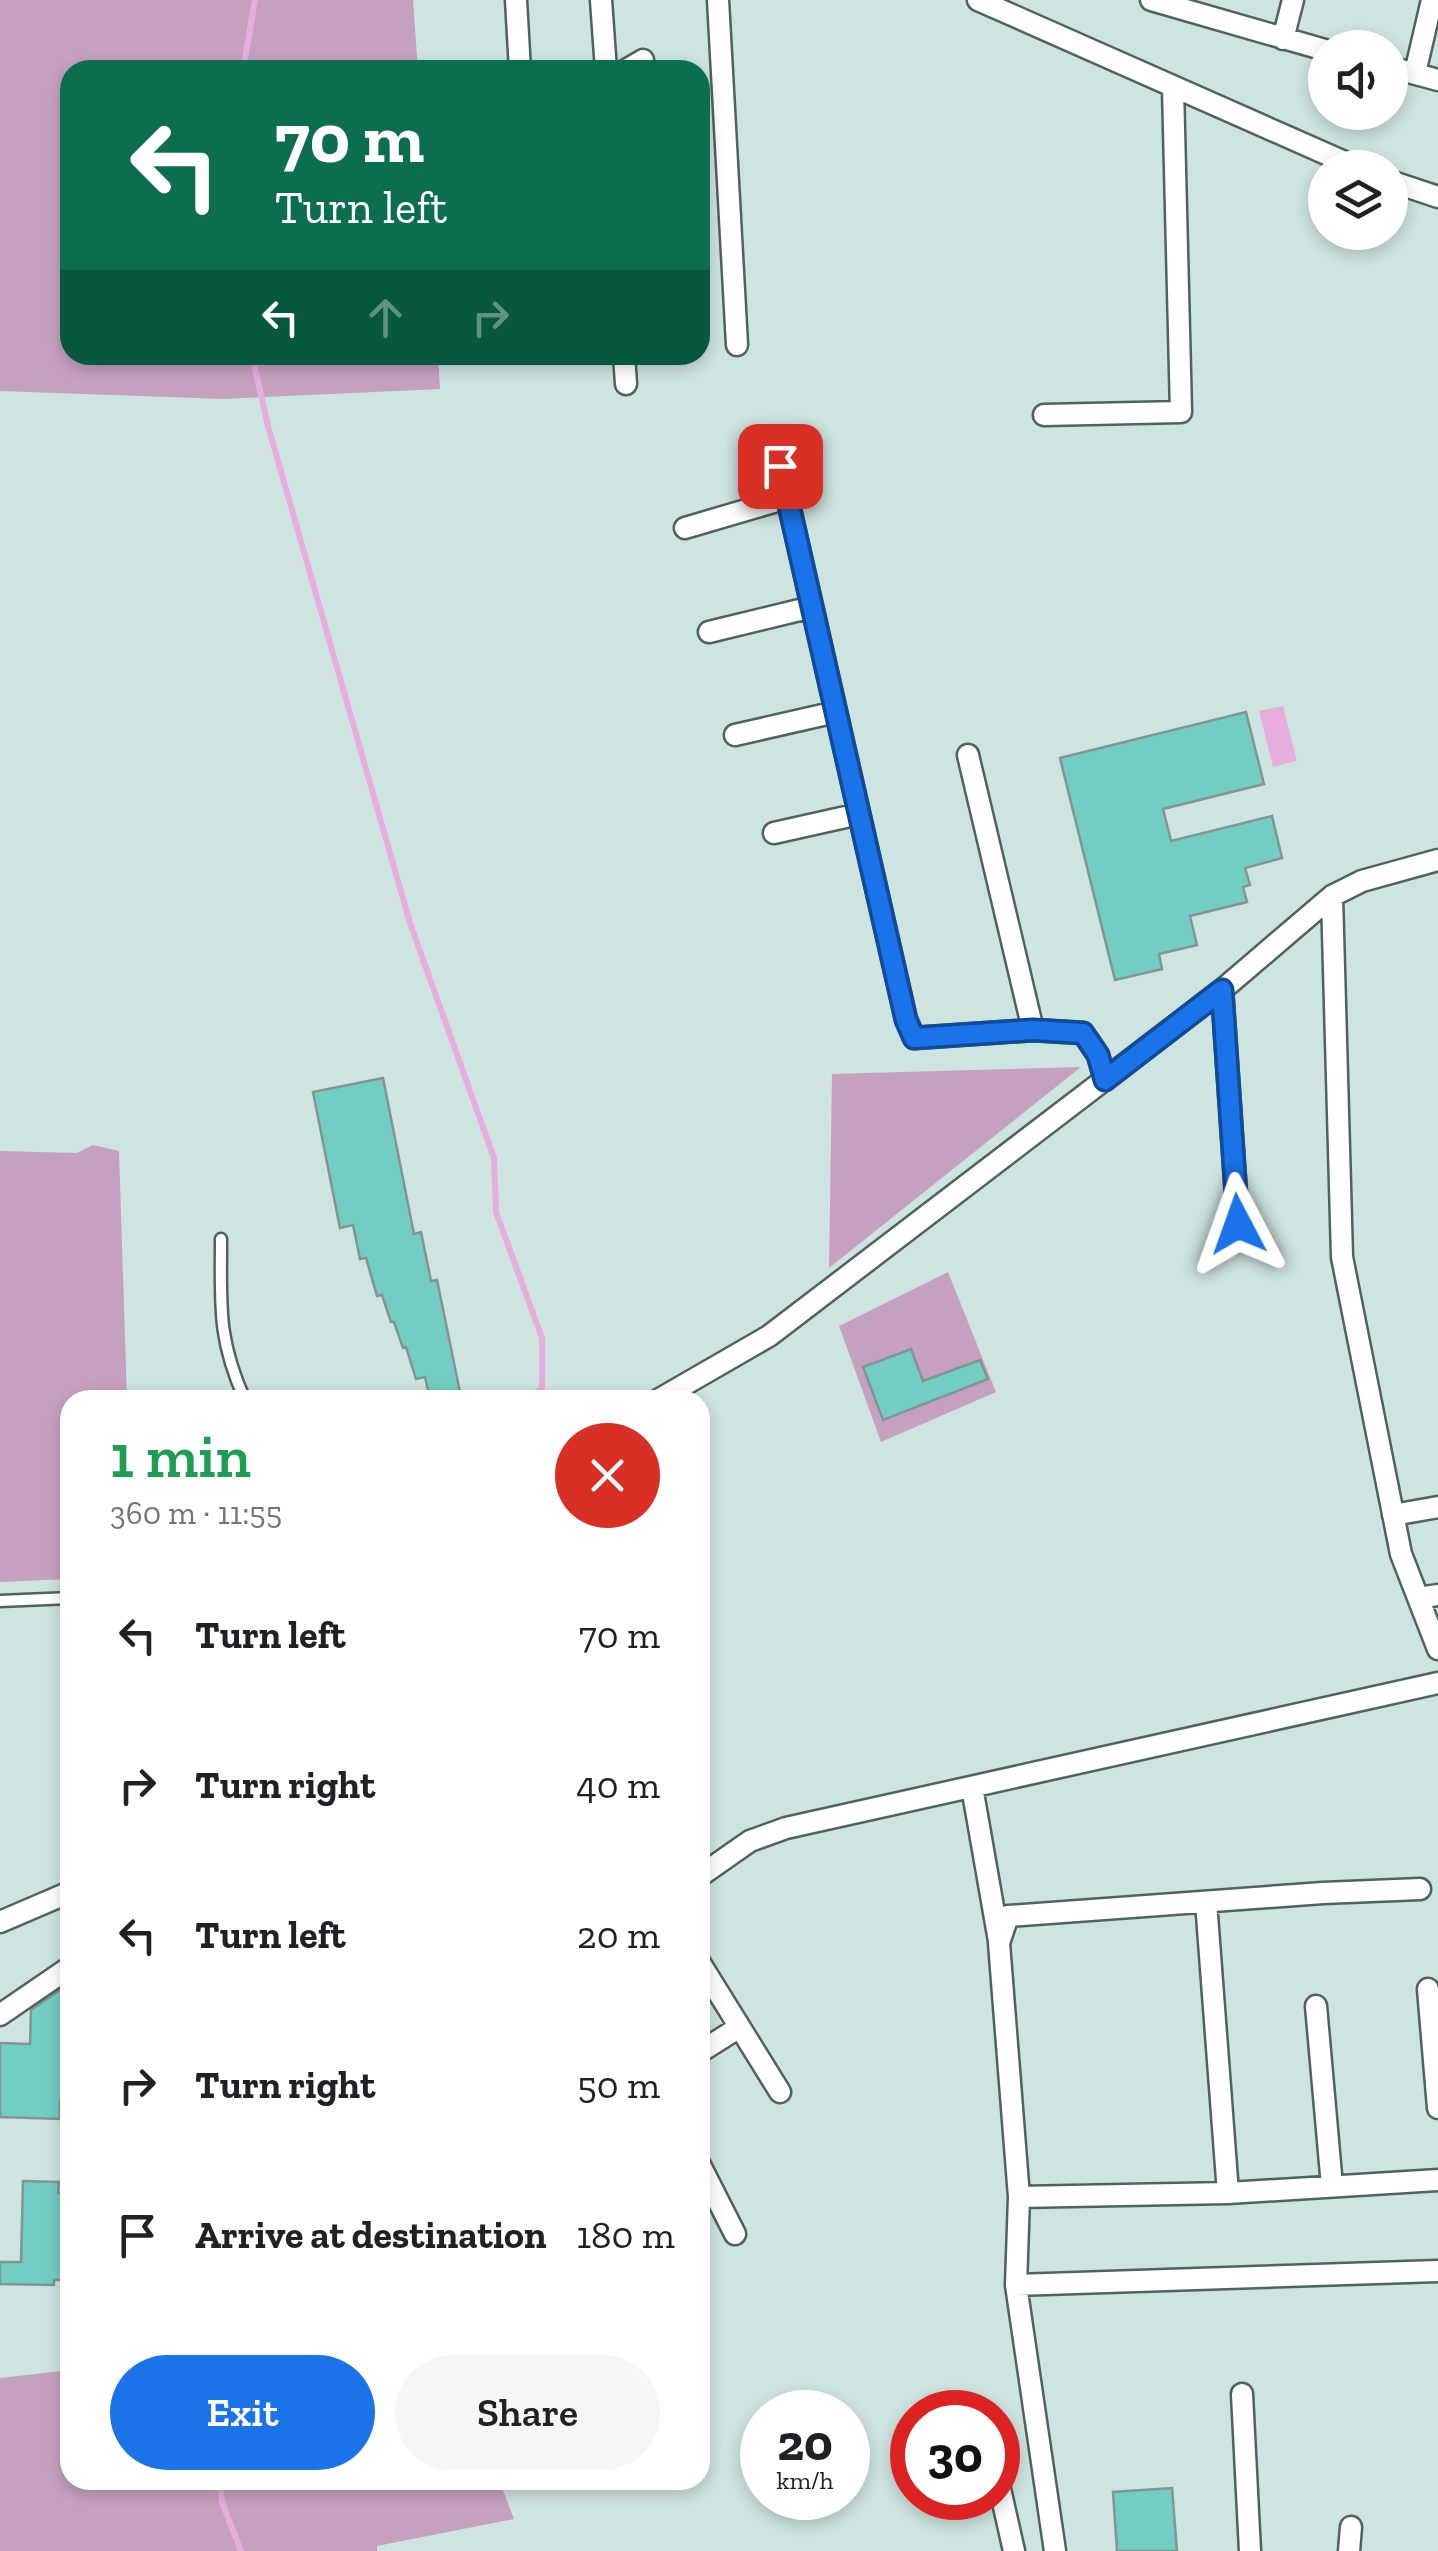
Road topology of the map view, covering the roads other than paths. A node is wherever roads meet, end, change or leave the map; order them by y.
1 (516, 0) edge
2 (601, 0) edge
3 (718, 0) edge
4 (978, 0) edge
5 (1293, 0) edge
6 (1432, 0) edge
7 (1156, 1) edge
8 (1284, 40) junction
9 (1308, 46) edge
10 (519, 60) edge
11 (605, 60) edge
12 (1408, 71) edge
13 (1415, 73) junction
14 (1438, 80) edge
15 (1173, 88) junction
16 (1316, 150) edge
17 (1408, 187) edge
18 (1438, 197) edge
19 (737, 345) dead end
20 (625, 365) edge
21 (626, 384) dead end
22 (1044, 415) dead end
23 (780, 466) dead end
24 (787, 498) junction
25 (685, 528) dead end
26 (812, 607) junction
27 (709, 632) dead end
28 (836, 712) junction
29 (734, 735) dead end
30 (968, 755) dead end
31 (860, 814) junction
32 (774, 834) dead end
33 (1438, 860) edge
34 (1332, 896) junction
35 (1222, 990) junction
36 (1033, 1030) junction
37 (1105, 1080) junction
38 (1238, 1224) dead end
39 (221, 1239) dead end
40 (241, 1390) edge
41 (676, 1390) edge
42 (1438, 1506) edge
43 (1393, 1515) junction
44 (1428, 1596) edge
45 (60, 1598) edge
46 (0, 1601) edge
47 (1438, 1649) edge
48 (1438, 1683) edge
49 (972, 1787) junction
50 (710, 1869) edge
51 (1420, 1890) dead end
52 (60, 1896) edge
53 (1206, 1902) junction
54 (0, 1922) edge
55 (1000, 1942) junction
56 (60, 1974) edge
57 (710, 1981) edge
58 (1428, 1989) dead end
59 (1316, 2006) dead end
60 (0, 2015) edge
61 (738, 2028) junction
62 (710, 2046) edge
63 (780, 2092) dead end
64 (1438, 2108) edge
65 (1438, 2180) edge
66 (710, 2185) edge
67 (1332, 2186) junction
68 (1228, 2193) junction
69 (1019, 2197) junction
70 (734, 2234) dead end
71 (1438, 2271) edge
72 (1016, 2285) junction
73 (1242, 2394) dead end
74 (1007, 2520) edge
75 (1351, 2527) dead end
76 (1014, 2551) edge
77 (1056, 2551) edge
78 (1250, 2551) edge
79 (1349, 2551) edge

1 - 10 street
2 - 11 street
3 - 19 street
4 - 15 street
5 - 8 street
6 - 13 street
7 - 8 street
8 - 9 street
12 - 13 street
13 - 14 street
15 - 16 street
15 - 22 street
17 - 18 street
20 - 21 street
23 - 24 street
24 - 25 street
24 - 26 street
26 - 27 street
26 - 28 street
28 - 29 street
28 - 31 street
30 - 36 street
31 - 32 street
31 - 36 street
33 - 34 street
34 - 35 street
34 - 43 street
35 - 37 street
35 - 38 street
36 - 37 street
37 - 41 street
39 - 40 lane
42 - 43 street
43 - 44 street
44 - 47 street
45 - 46 lane
48 - 49 street
49 - 50 street
49 - 55 street
51 - 53 street
52 - 54 street
53 - 55 street
53 - 68 street
55 - 69 street
56 - 60 street
57 - 61 street
58 - 64 street
59 - 67 street
61 - 62 street
61 - 63 street
65 - 67 street
66 - 70 street
67 - 68 street
68 - 69 street
69 - 72 street
71 - 72 street
72 - 77 street
73 - 78 street
74 - 76 street
75 - 79 street

